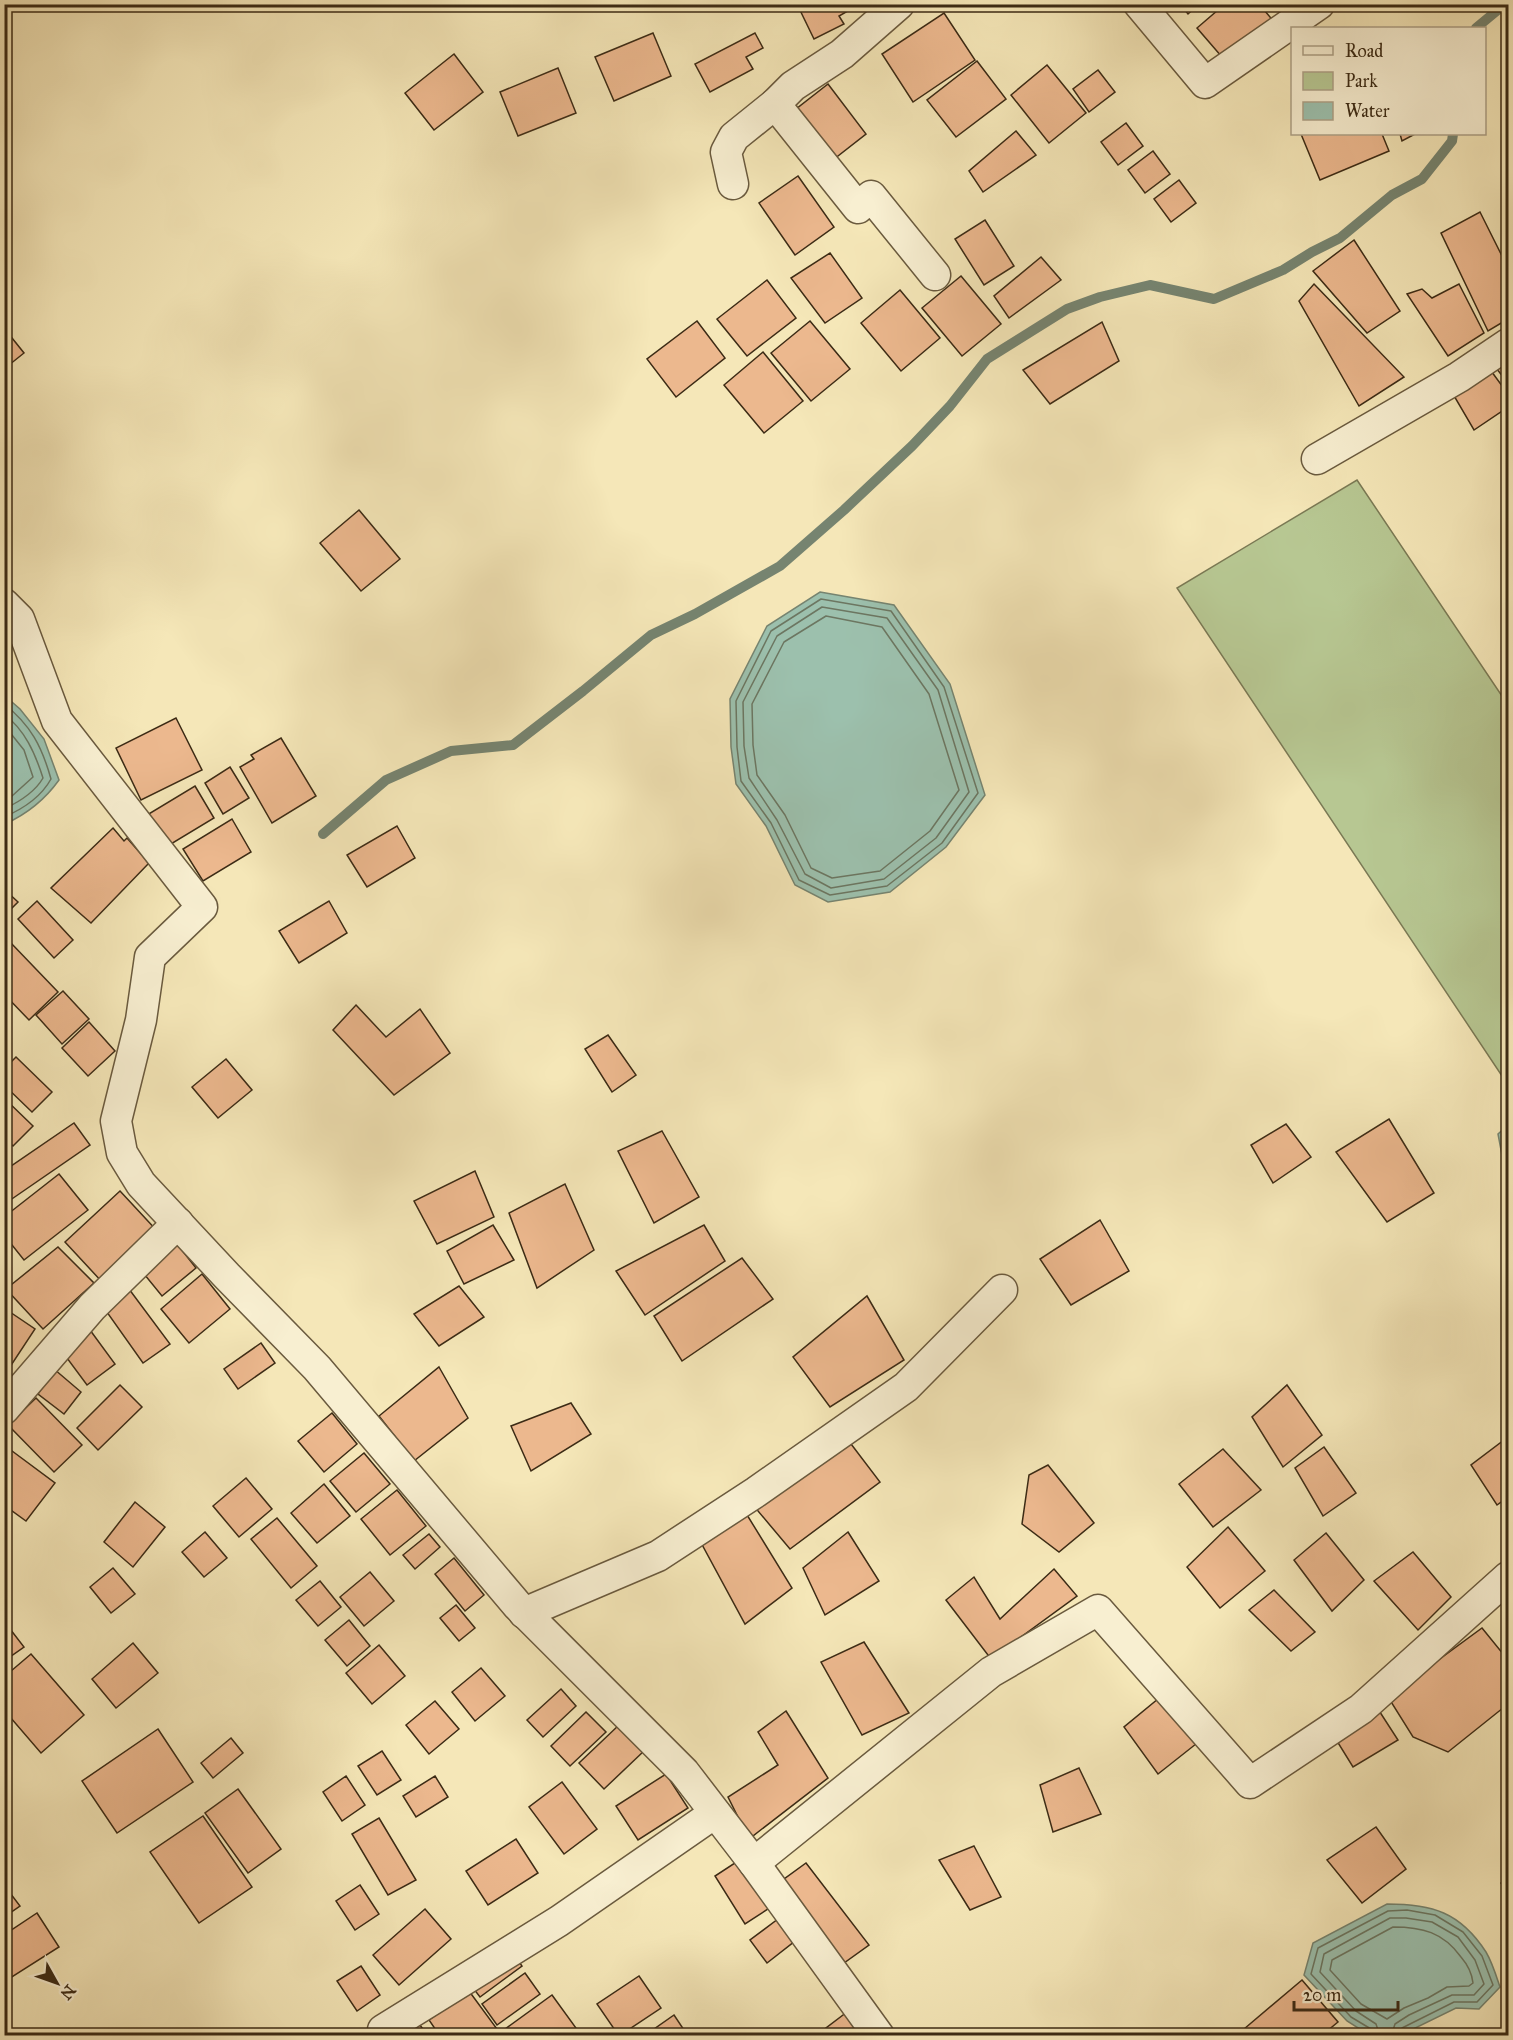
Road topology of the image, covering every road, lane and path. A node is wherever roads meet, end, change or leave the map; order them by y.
1 (899, 4) edge
2 (1139, 4) edge
3 (1319, 4) edge
4 (775, 104) junction
5 (733, 184) dead end
6 (934, 275) dead end
7 (1509, 344) edge
8 (1317, 459) dead end
9 (4, 604) edge
10 (178, 1223) junction
11 (1002, 1290) dead end
12 (4, 1409) edge
13 (1509, 1577) edge
14 (524, 1613) junction
15 (715, 1813) junction
16 (754, 1863) junction
17 (383, 2030) dead end
18 (879, 2036) edge

1 - 4 street
2 - 3 street
4 - 5 street
4 - 6 street
7 - 8 street
9 - 10 street
10 - 12 street
10 - 14 street
11 - 14 street
13 - 16 street
14 - 15 street
15 - 16 street
15 - 17 street
16 - 18 street

